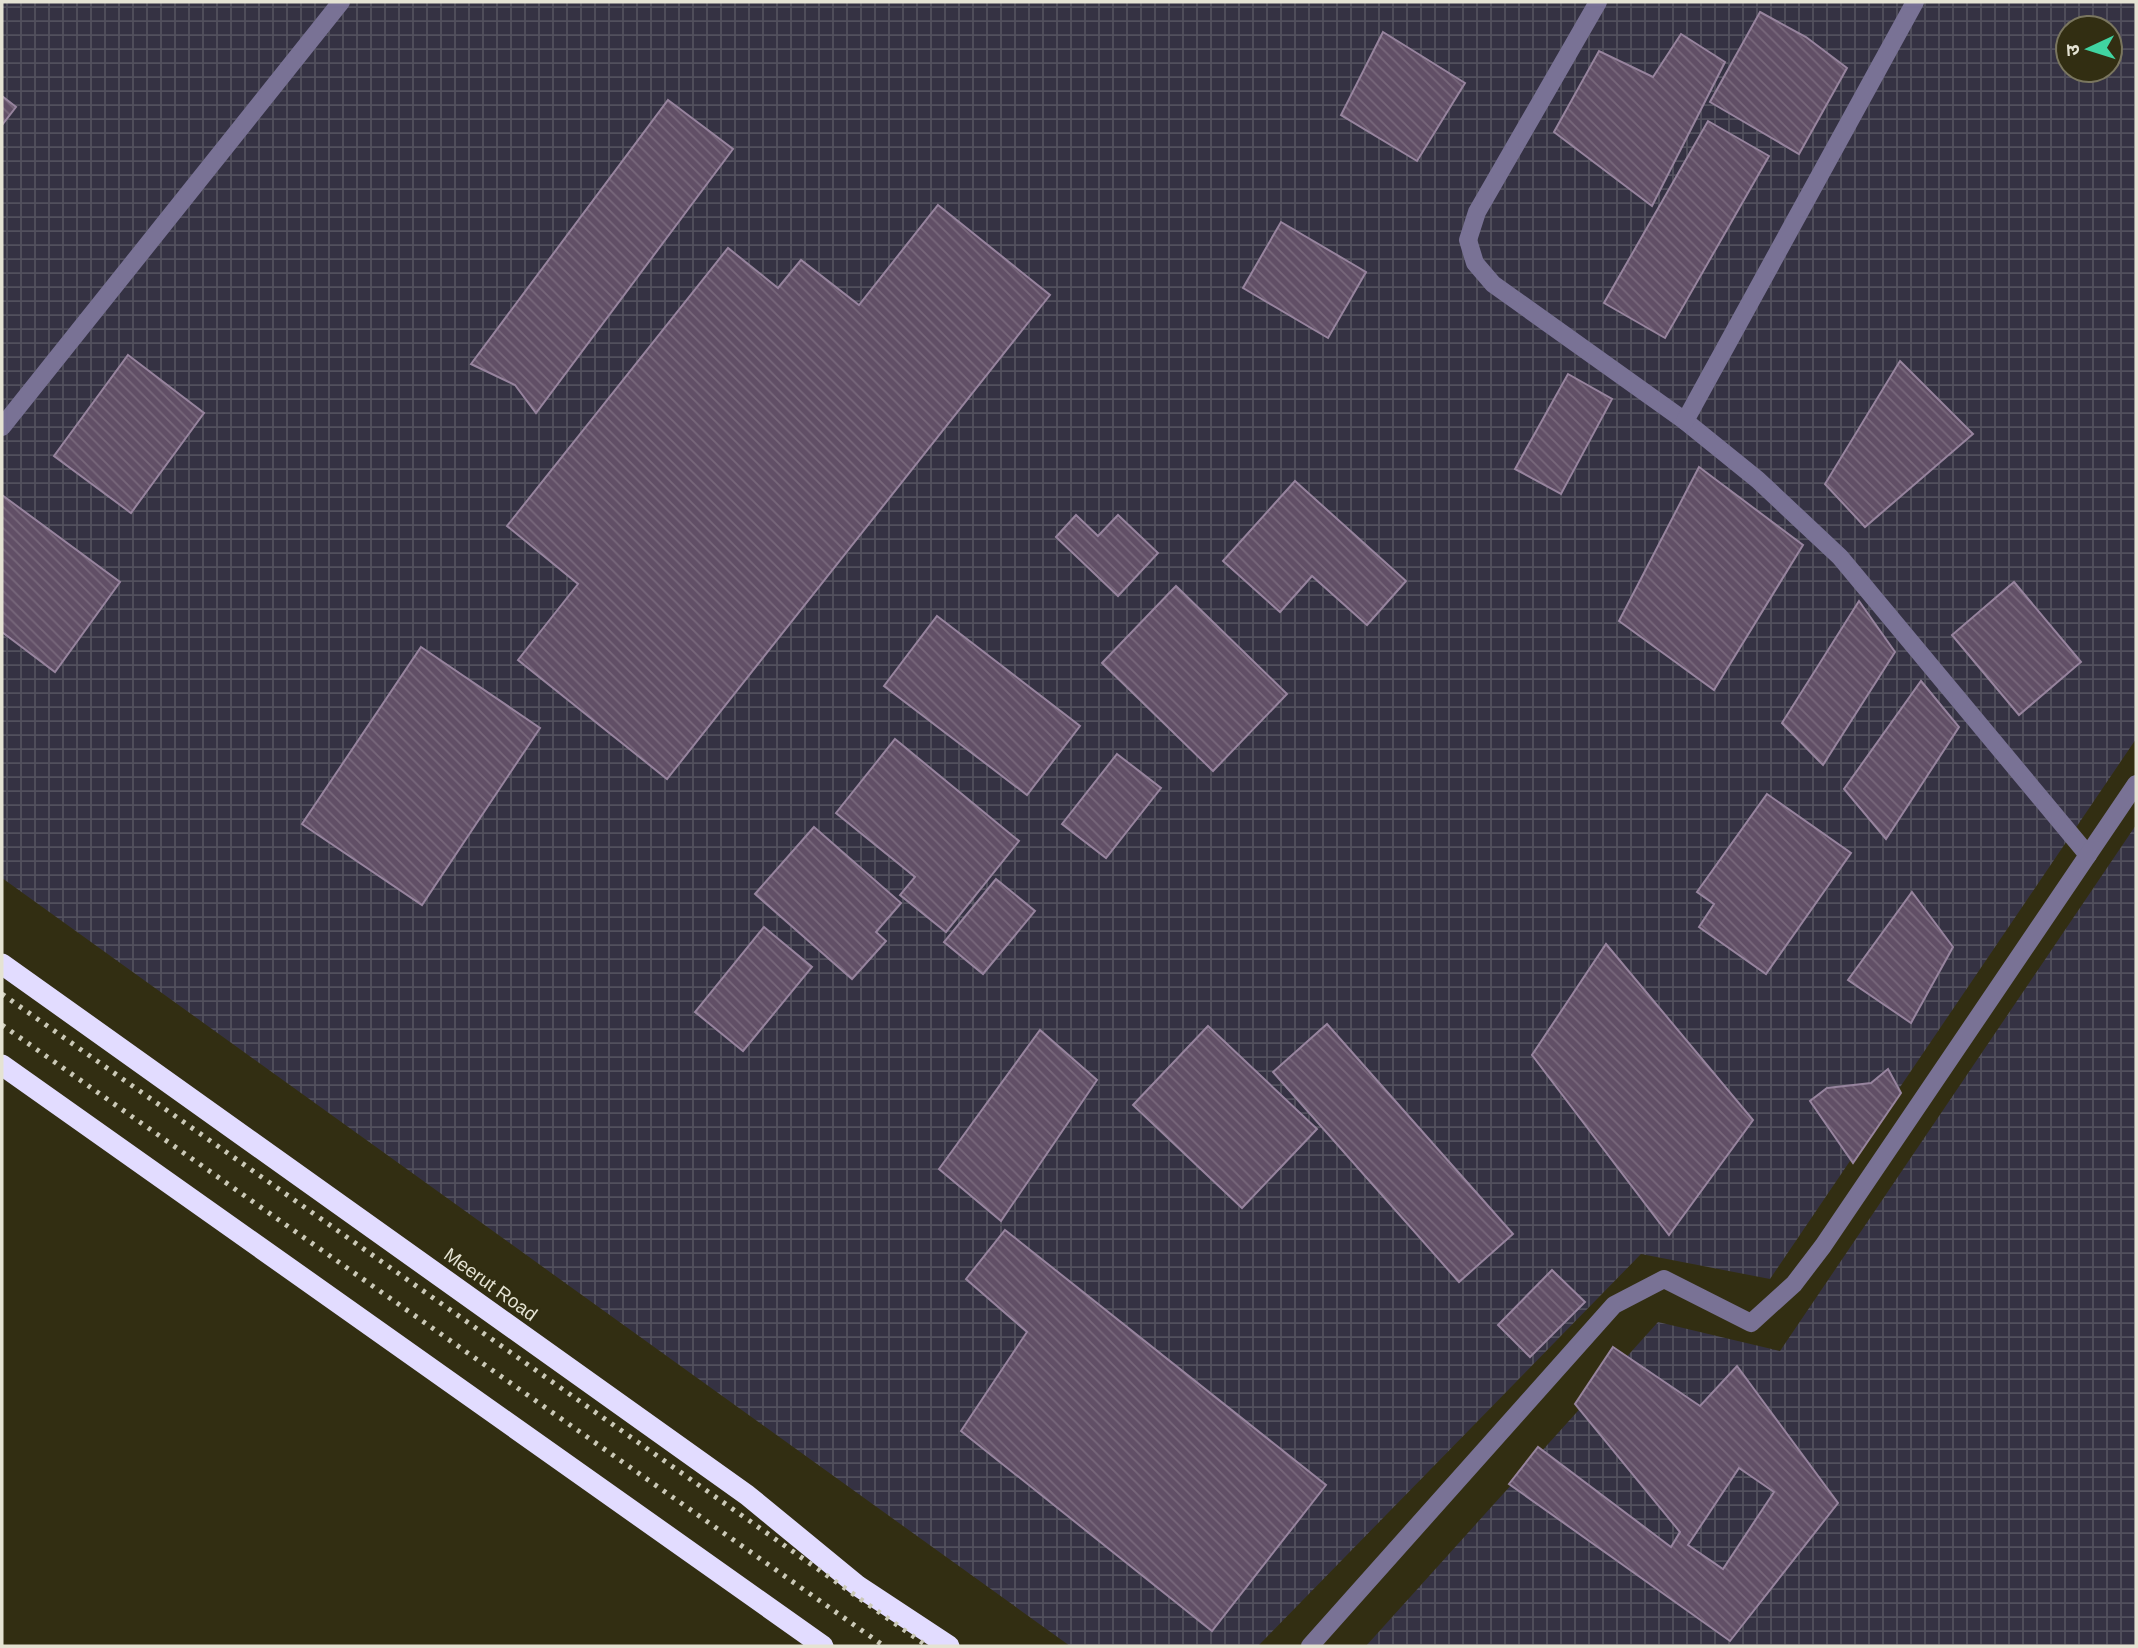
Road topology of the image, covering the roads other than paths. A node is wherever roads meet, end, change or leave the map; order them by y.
1 (341, 2) edge
2 (1598, 2) edge
3 (1915, 2) edge
4 (1685, 421) junction
5 (2, 427) edge
6 (2136, 784) edge
7 (2088, 855) junction
8 (2, 964) edge
9 (2, 1065) edge
10 (823, 1646) edge
11 (949, 1646) edge
12 (1310, 1646) edge

1 - 5 street
2 - 4 street
3 - 4 street
4 - 7 street
6 - 7 street
7 - 12 street
8 - 11 highway, Meerut Road
9 - 10 highway

